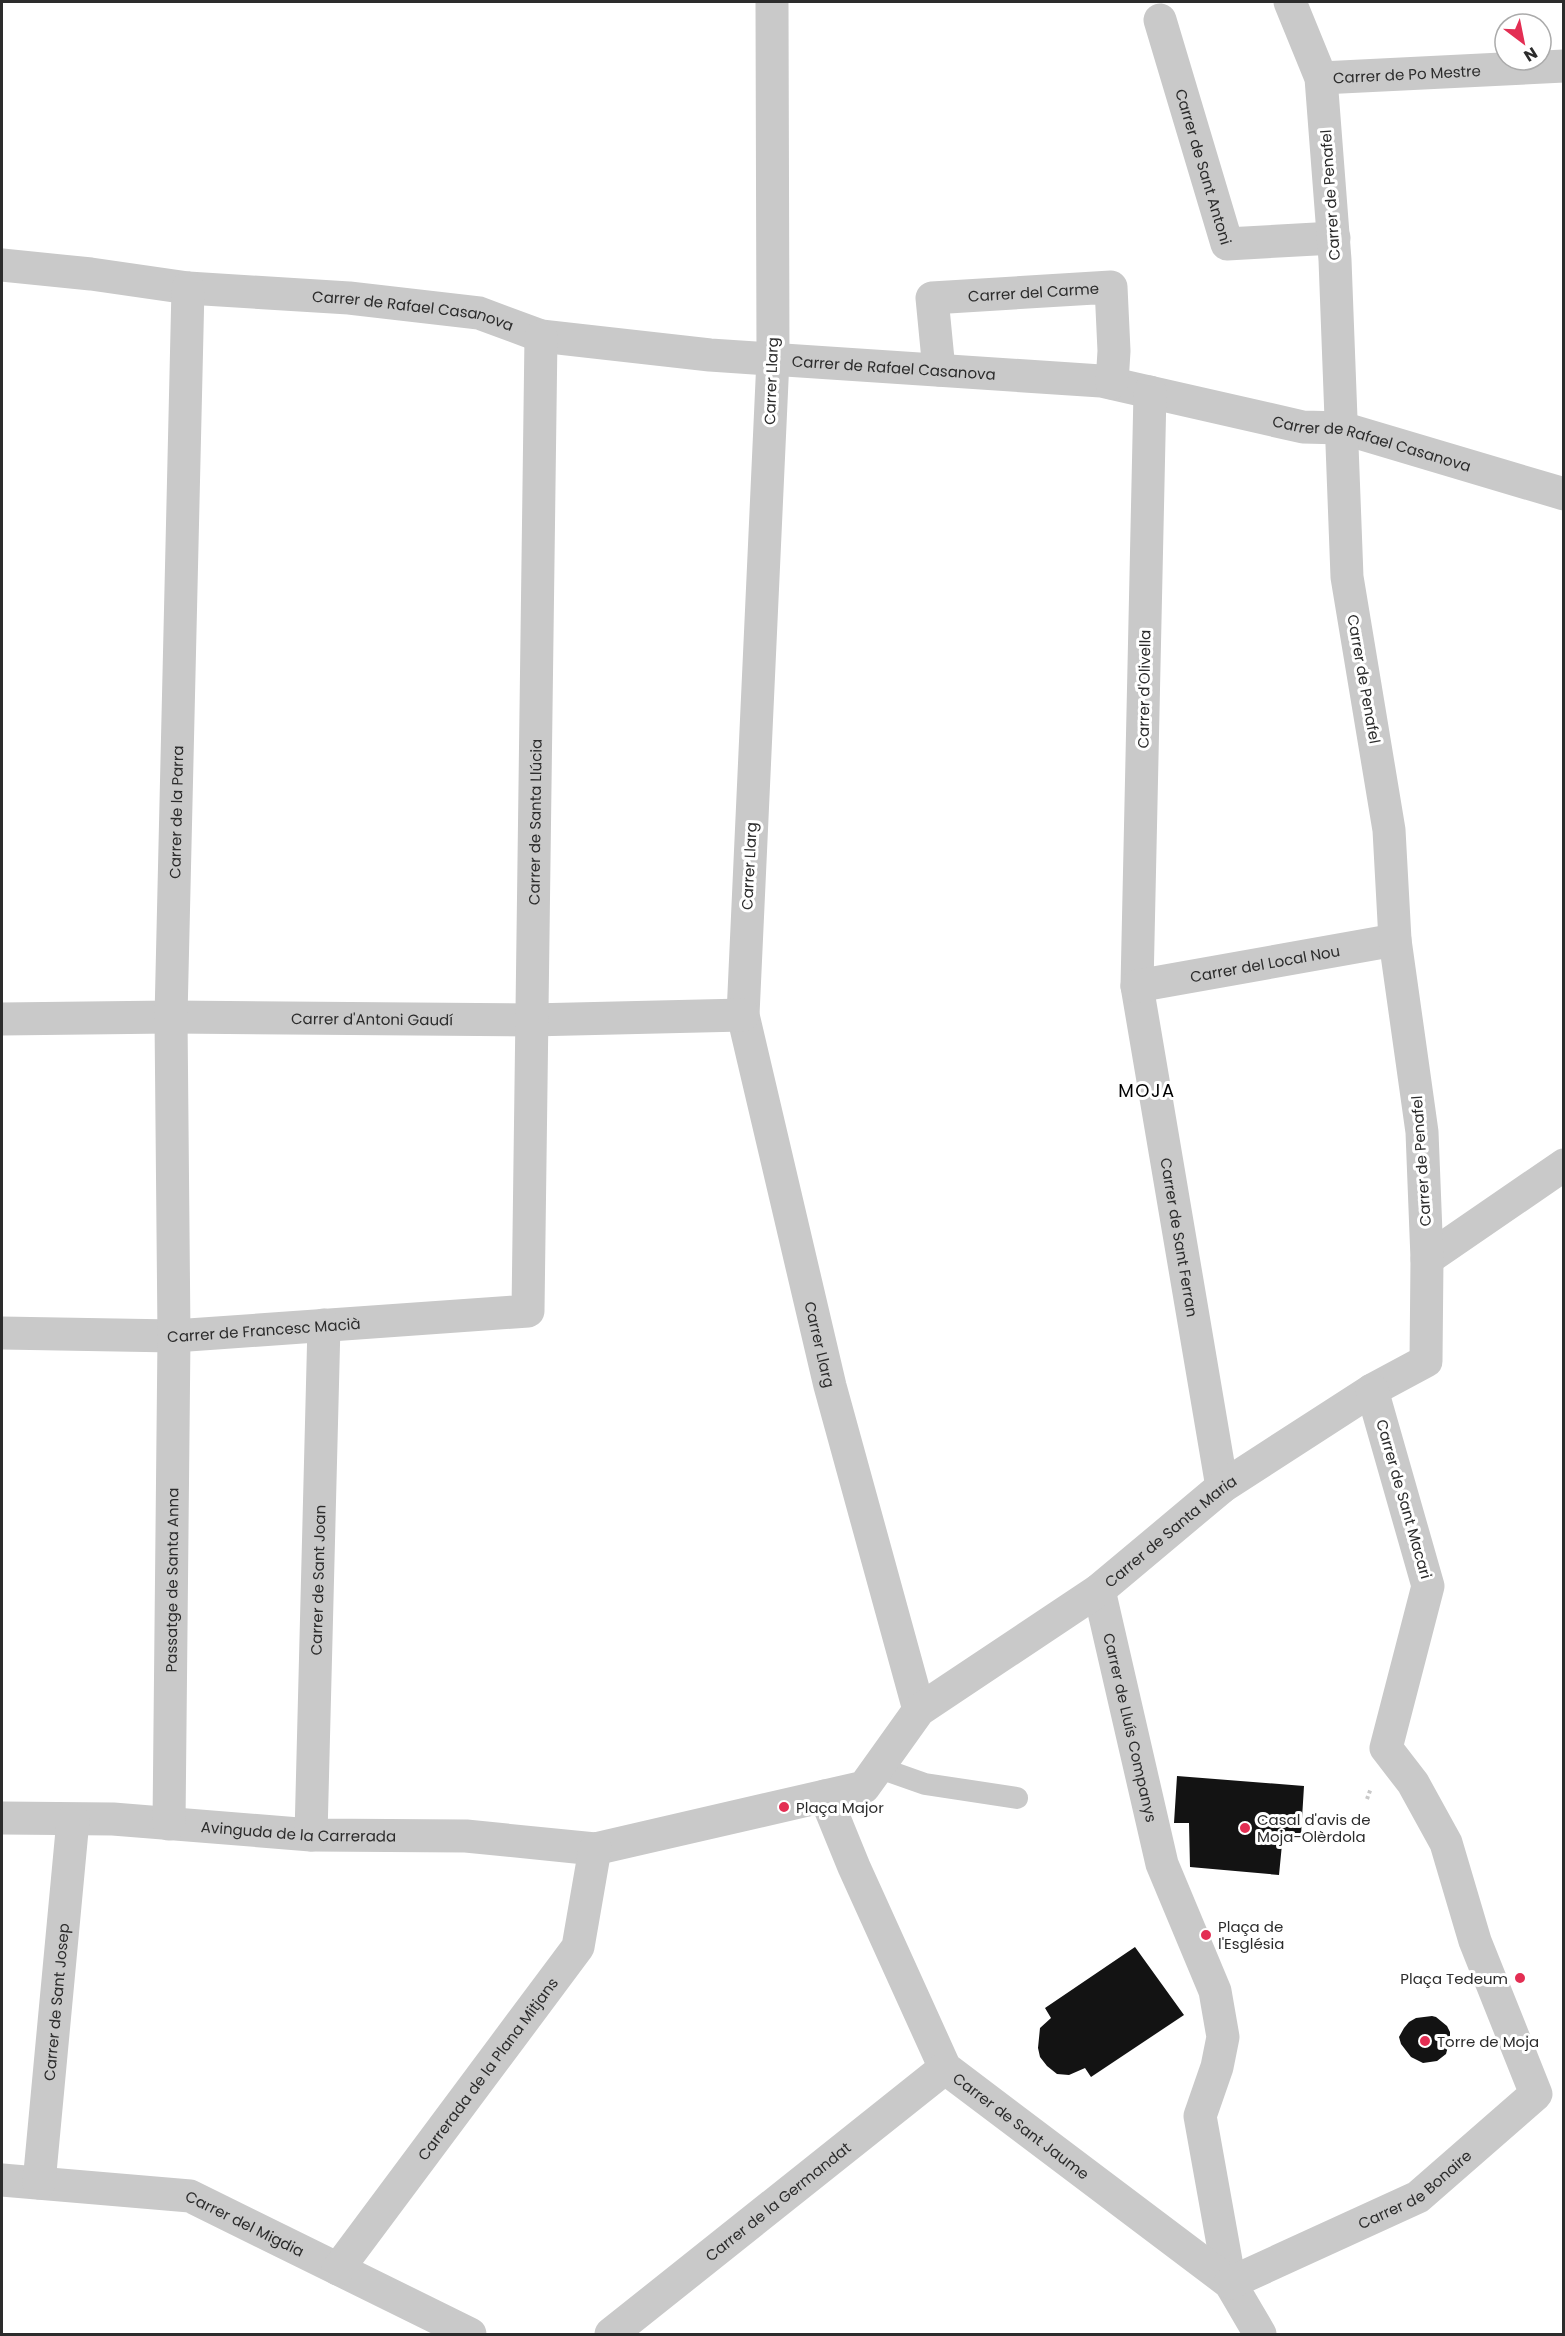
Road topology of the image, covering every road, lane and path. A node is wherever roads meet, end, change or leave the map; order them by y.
1 (772, 2) edge
2 (1290, 2) edge
3 (1160, 20) dead end
4 (1563, 66) edge
5 (1321, 78) junction
6 (1334, 238) junction
7 (2, 265) edge
8 (188, 288) junction
9 (541, 336) junction
10 (773, 359) junction
11 (939, 370) junction
12 (1112, 384) junction
13 (1150, 392) junction
14 (1342, 428) junction
15 (1563, 494) edge
16 (1395, 940) junction
17 (1137, 986) junction
18 (742, 1015) junction
19 (171, 1017) junction
20 (2, 1019) edge
21 (531, 1020) junction
22 (1563, 1165) edge
23 (1427, 1259) junction
24 (528, 1311) joint
25 (324, 1325) junction
26 (2, 1333) edge
27 (174, 1336) junction
28 (1426, 1360) joint
29 (1372, 1390) junction
30 (1222, 1487) junction
31 (1099, 1590) junction
32 (919, 1710) junction
33 (877, 1767) junction
34 (825, 1796) junction
35 (1017, 1798) dead end
36 (2, 1818) edge
37 (73, 1820) junction
38 (169, 1824) junction
39 (311, 1835) junction
40 (595, 1849) junction
41 (1516, 2044) joint
42 (945, 2068) junction
43 (2, 2180) edge
44 (39, 2183) junction
45 (338, 2269) junction
46 (1230, 2283) junction
47 (470, 2334) edge
48 (611, 2334) edge
49 (1260, 2334) edge

1 - 10 street, Carrer Llarg
2 - 5 street, Carrer de Penafel
3 - 6 street, Carrer de Sant Antoni
4 - 5 street, Carrer de Po Mestre
5 - 6 street, Carrer de Penafel
6 - 14 street, Carrer de Penafel
7 - 8 street, Carrer de Rafael Casanova
8 - 9 street, Carrer de Rafael Casanova
8 - 19 street, Carrer de la Parra
9 - 10 street, Carrer de Rafael Casanova
9 - 21 street, Carrer de Santa Llúcia
10 - 11 street, Carrer de Rafael Casanova
10 - 18 street, Carrer Llarg
11 - 12 street, Carrer de Rafael Casanova
11 - 12 street, Carrer del Carme
12 - 13 street, Carrer de Rafael Casanova
13 - 14 street, Carrer de Rafael Casanova
13 - 17 street, Carrer d'Olivella
14 - 15 street, Carrer de Rafael Casanova
14 - 16 street, Carrer de Penafel
16 - 17 street, Carrer del Local Nou
16 - 23 street, Carrer de Penafel
17 - 30 street, Carrer de Sant Ferran
18 - 21 street, Carrer d'Antoni Gaudí
18 - 32 street, Carrer Llarg
19 - 20 street, Carrer d'Antoni Gaudí
19 - 21 street, Carrer d'Antoni Gaudí
19 - 27 street, Carrer de la Parra
21 - 24 street, Carrer de Santa Llúcia
22 - 23 street
23 - 28 street, Carrer de Penafel
24 - 25 street, Carrer de Francesc Macià
25 - 27 street, Carrer de Francesc Macià
25 - 39 street, Carrer de Sant Joan
26 - 27 street, Carrer de Francesc Macià
27 - 38 street, Passatge de Santa Anna
28 - 29 street, Carrer de Santa Maria
29 - 30 street, Carrer de Santa Maria
29 - 41 street, Carrer de Sant Macari
30 - 31 street, Carrer de Santa Maria
31 - 32 street, Carrer de Santa Maria
31 - 46 street, Carrer de Lluís Companys
32 - 33 street
33 - 34 street
33 - 35 lane
34 - 40 street
34 - 42 street, Carrer de Sant Jaume
36 - 37 street, Avinguda de la Carrerada
37 - 38 street, Avinguda de la Carrerada
37 - 44 street, Carrer de Sant Josep
38 - 39 street, Avinguda de la Carrerada
39 - 40 street, Avinguda de la Carrerada
40 - 45 street, Carrerada de la Plana Mitjans
41 - 46 street, Carrer de Bonaire
42 - 46 street, Carrer de Sant Jaume
42 - 48 street, Carrer de la Germandat
43 - 44 street, Carrer del Migdia
44 - 45 street, Carrer del Migdia
45 - 47 street, Carrer del Migdia
46 - 49 street, Carrer de Sant Jaume

